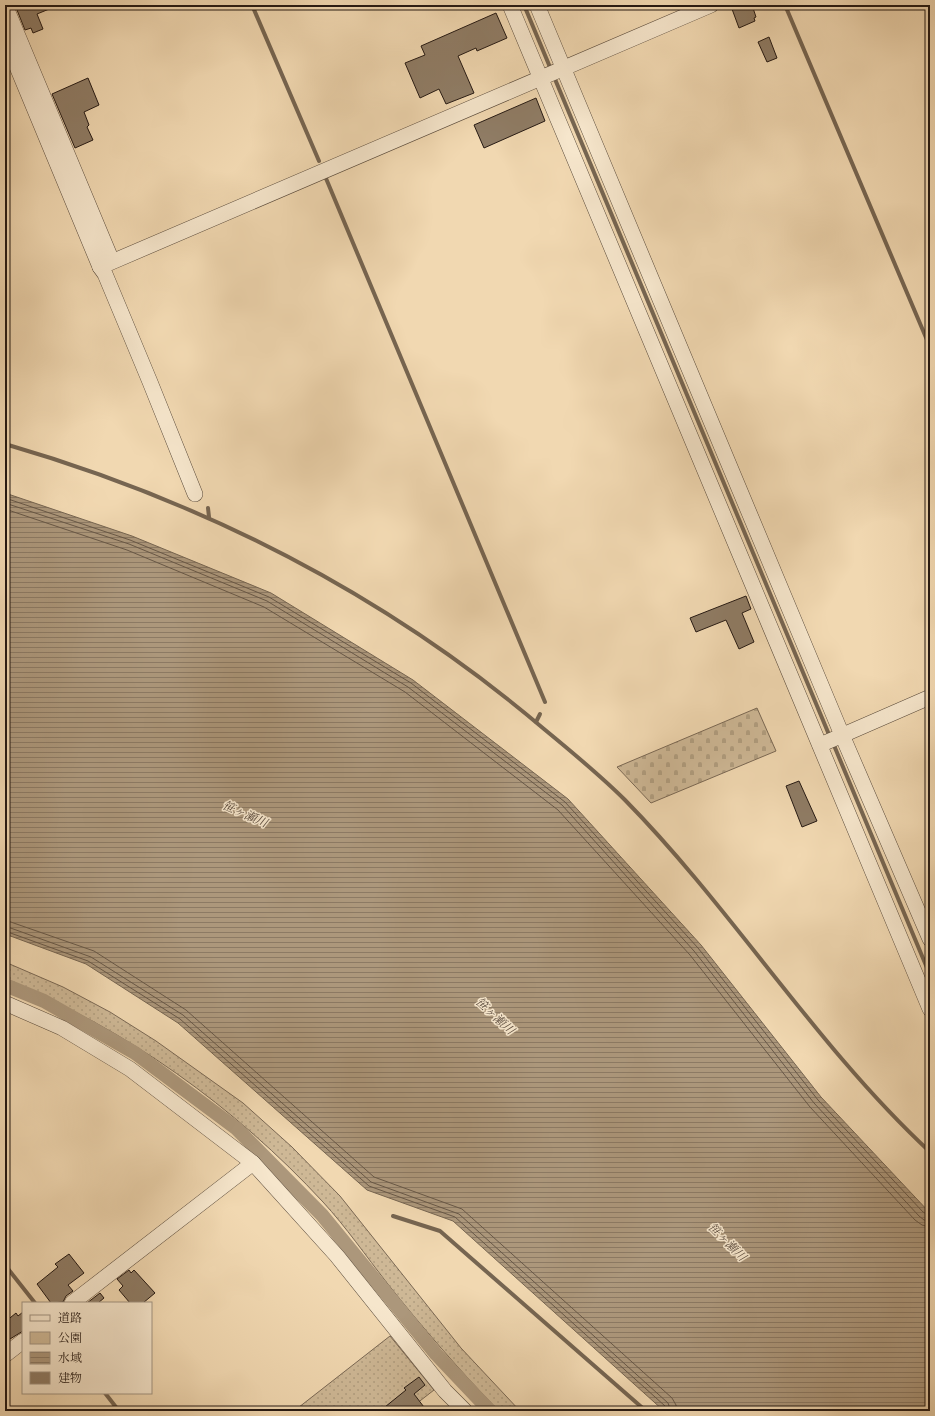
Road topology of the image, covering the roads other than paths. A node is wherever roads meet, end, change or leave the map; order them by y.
1 (5, 5) edge
2 (510, 5) edge
3 (536, 5) edge
4 (710, 5) edge
5 (5, 38) edge
6 (552, 72) junction
7 (47, 122) junction
8 (106, 264) junction
9 (194, 494) dead end
10 (930, 697) edge
11 (831, 740) junction
12 (930, 939) edge
13 (5, 1003) edge
14 (930, 1009) edge
15 (253, 1163) junction
16 (73, 1302) edge
17 (22, 1342) edge
18 (5, 1355) edge
19 (465, 1411) edge

1 - 7 street
2 - 6 street
3 - 6 street
4 - 6 street
5 - 7 street
6 - 8 street
6 - 11 street
6 - 11 street
7 - 8 street
8 - 9 street
10 - 11 street
11 - 12 street
11 - 14 street
13 - 15 street
15 - 16 street
15 - 19 street
17 - 18 street

